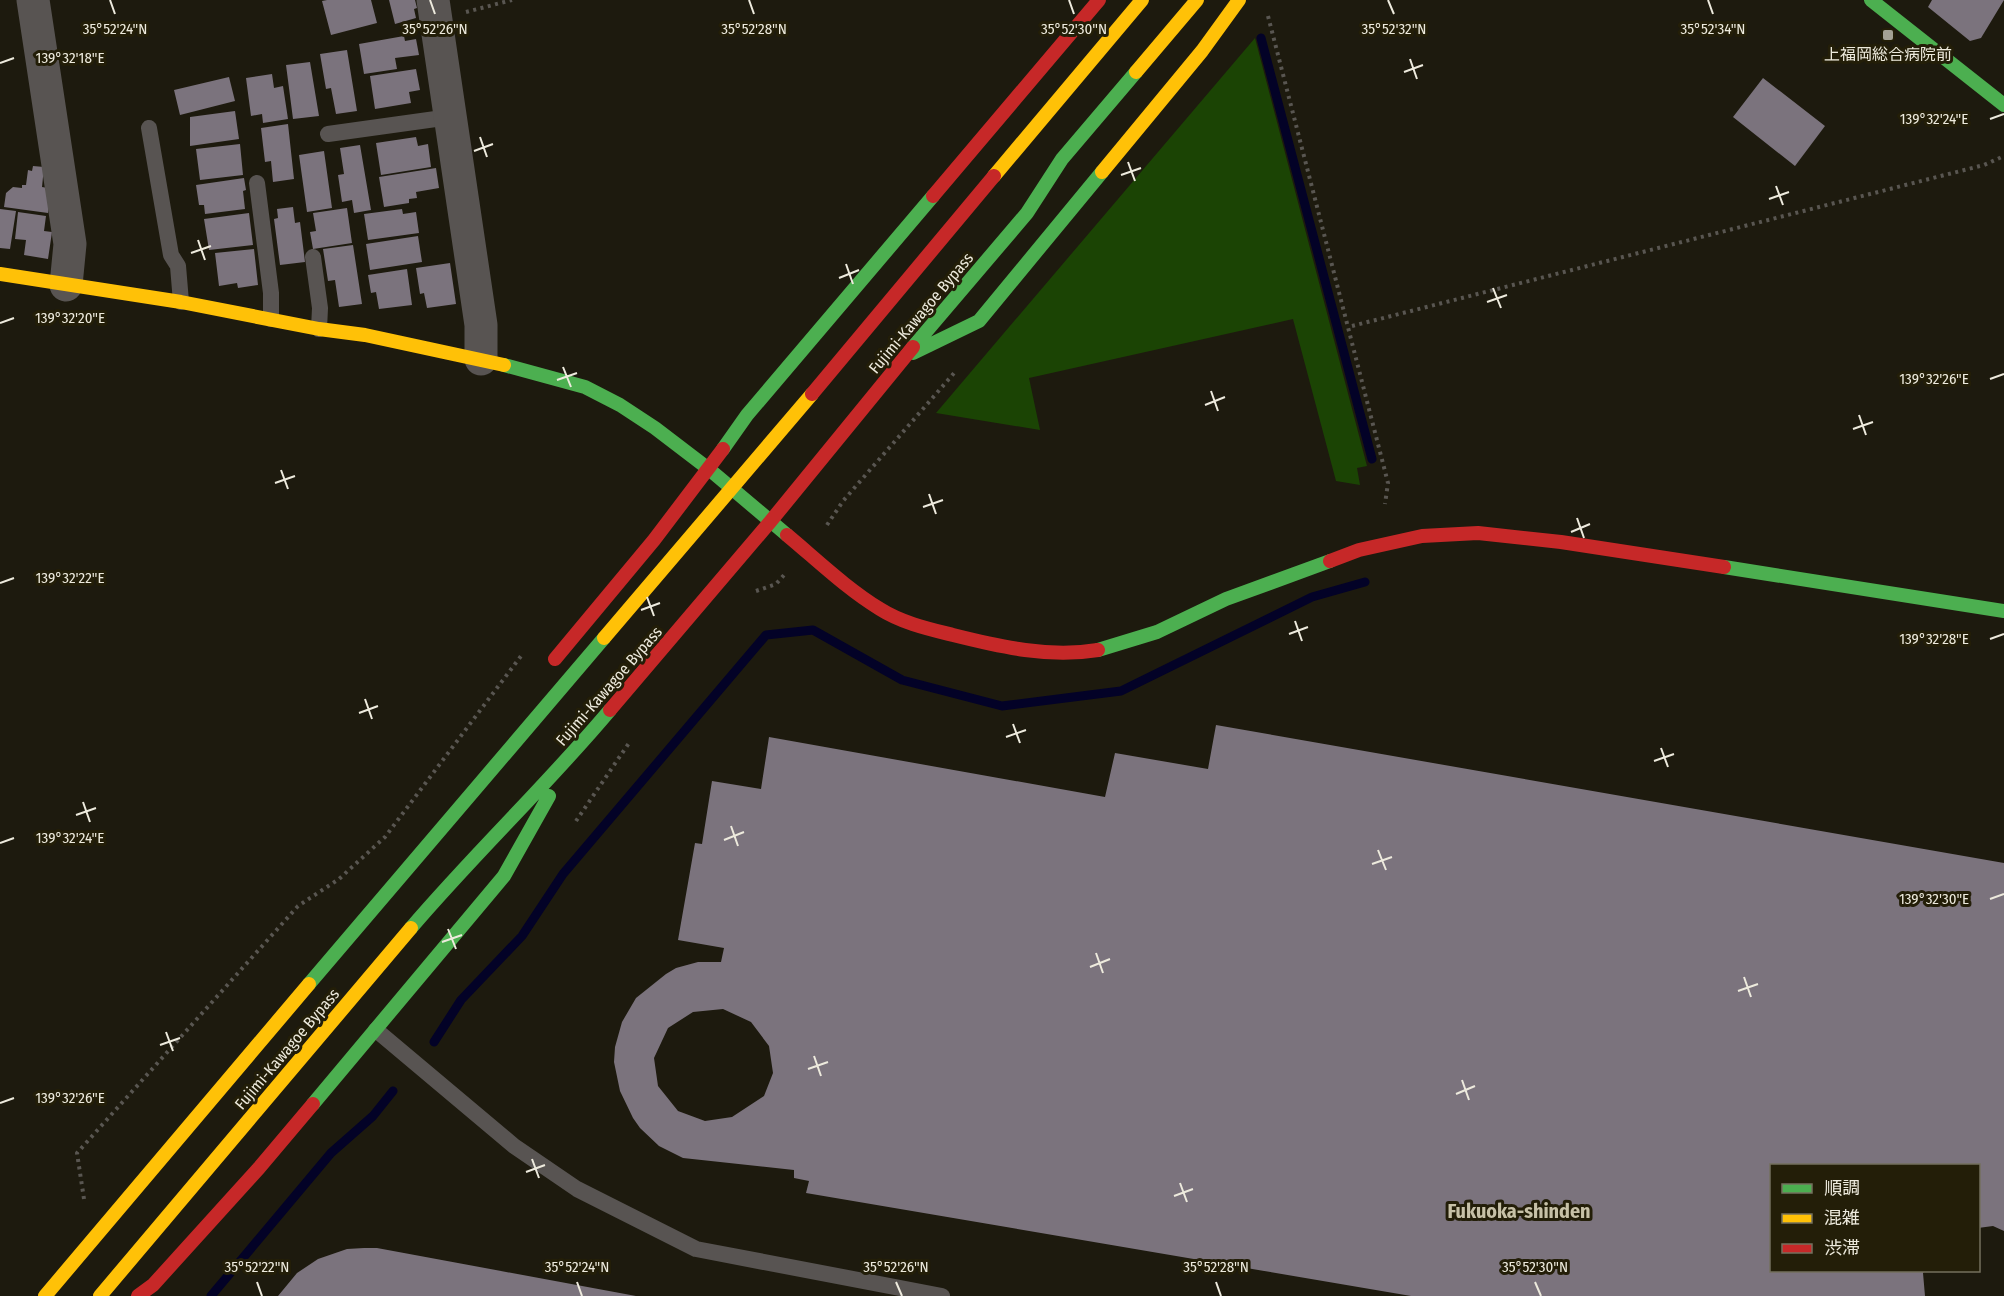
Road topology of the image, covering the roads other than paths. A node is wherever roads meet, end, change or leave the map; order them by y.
1 (33, 0) edge
2 (1100, 0) edge
3 (1197, 0) edge
4 (1239, 0) edge
5 (1871, 0) edge
6 (1138, 5) edge
7 (435, 10) edge
8 (2004, 105) edge
9 (450, 117) junction
10 (149, 128) dead end
11 (328, 134) dead end
12 (257, 183) dead end
13 (313, 257) dead end
14 (0, 274) edge
15 (66, 285) junction
16 (181, 302) junction
17 (271, 319) junction
18 (320, 329) junction
19 (904, 357) junction
20 (481, 359) junction
21 (710, 470) junction
22 (732, 489) junction
23 (770, 522) junction
24 (2004, 611) edge
25 (546, 670) dead end
26 (518, 720) dead end
27 (505, 752) junction
28 (574, 753) junction
29 (376, 1030) junction
30 (45, 1296) edge
31 (100, 1296) edge
32 (138, 1296) edge
33 (942, 1296) edge

1 - 15 street
2 - 21 main road
3 - 19 main road, Fujimi-Kawagoe Bypass
4 - 19 main road
5 - 8 main road
6 - 22 main road, Fujimi-Kawagoe Bypass
7 - 9 street
9 - 11 lane
9 - 20 street
10 - 16 lane
12 - 17 lane
13 - 18 lane
14 - 15 main road
15 - 16 main road
16 - 17 main road
17 - 18 main road
18 - 20 main road
19 - 23 main road, Fujimi-Kawagoe Bypass
20 - 21 main road
21 - 22 main road
21 - 25 main road
22 - 23 main road
22 - 27 main road, Fujimi-Kawagoe Bypass
23 - 24 main road
23 - 28 main road, Fujimi-Kawagoe Bypass
26 - 27 main road
27 - 30 main road, Fujimi-Kawagoe Bypass
28 - 29 main road
28 - 31 main road, Fujimi-Kawagoe Bypass
29 - 32 main road
29 - 33 lane

